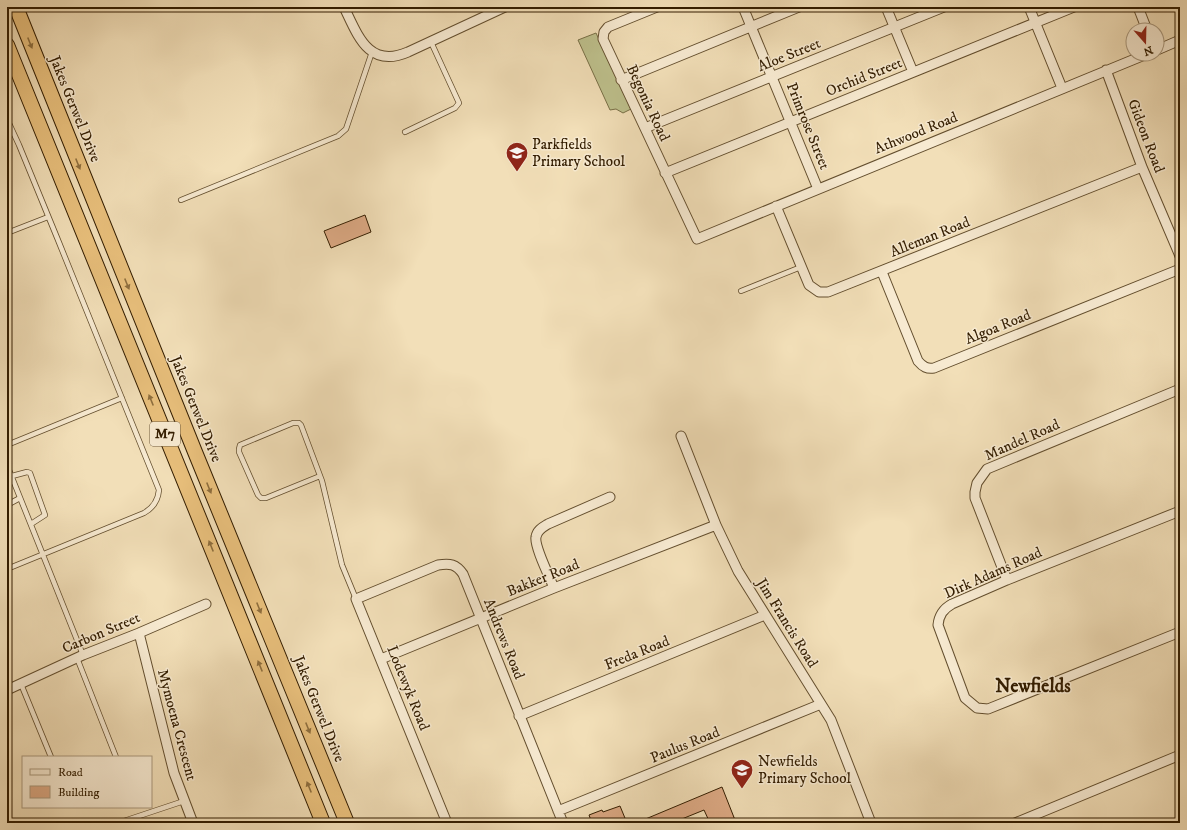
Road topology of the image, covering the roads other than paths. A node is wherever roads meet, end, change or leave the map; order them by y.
1 (16, 7) edge
2 (505, 7) edge
3 (657, 7) edge
4 (743, 7) edge
5 (799, 7) edge
6 (886, 7) edge
7 (944, 7) edge
8 (1028, 7) edge
9 (1074, 7) edge
10 (1138, 7) edge
11 (346, 8) edge
12 (1144, 22) edge
13 (1036, 23) junction
14 (751, 27) junction
15 (894, 27) junction
16 (1180, 40) edge
17 (431, 42) junction
18 (7, 45) edge
19 (1165, 47) edge
20 (372, 52) junction
21 (1126, 62) edge
22 (1106, 70) junction
23 (913, 72) junction
24 (772, 76) junction
25 (621, 80) junction
26 (1062, 88) junction
27 (7, 119) edge
28 (792, 122) junction
29 (8, 125) edge
30 (645, 128) junction
31 (405, 132) dead end
32 (1142, 167) junction
33 (665, 173) junction
34 (818, 189) junction
35 (181, 200) dead end
36 (776, 206) junction
37 (48, 217) junction
38 (7, 233) edge
39 (697, 239) joint
40 (1180, 256) edge
41 (801, 267) junction
42 (1180, 269) edge
43 (882, 272) junction
44 (741, 291) dead end
45 (1180, 389) edge
46 (122, 398) junction
47 (681, 436) dead end
48 (7, 446) edge
49 (7, 465) edge
50 (12, 476) junction
51 (320, 476) junction
52 (610, 497) dead end
53 (20, 498) junction
54 (7, 505) edge
55 (1180, 511) edge
56 (31, 524) junction
57 (716, 525) junction
58 (43, 554) junction
59 (7, 569) edge
60 (1007, 580) junction
61 (554, 588) junction
62 (356, 599) junction
63 (206, 604) dead end
64 (765, 615) junction
65 (480, 619) junction
66 (1180, 632) edge
67 (139, 633) junction
68 (80, 656) junction
69 (381, 659) junction
70 (21, 684) junction
71 (7, 690) edge
72 (821, 704) junction
73 (519, 716) junction
74 (1180, 755) edge
75 (51, 756) edge
76 (116, 756) edge
77 (184, 801) junction
78 (558, 811) junction
79 (118, 823) edge
80 (193, 823) edge
81 (323, 823) edge
82 (347, 823) edge
83 (447, 823) edge
84 (563, 823) edge
85 (871, 823) edge
86 (1015, 823) edge

1 -> 82 highway, Jakes Gerwel Drive / M7
2 - 17 street
3 - 25 street, Begonia Road
4 - 14 street, Primrose Street
5 - 14 street
6 - 15 street
7 - 15 street, Aloe Street
8 - 13 street
9 - 13 street, Orchid Street
10 - 12 street
11 - 20 street
13 - 23 street, Orchid Street
13 - 26 street
14 - 24 street, Primrose Street
14 - 25 street
15 - 23 street
15 - 24 street, Aloe Street
16 - 19 street
17 - 20 street
17 - 31 lane
81 -> 18 highway, M7
20 - 35 lane
21 - 22 street, Athwood Road
22 - 26 street, Athwood Road
22 - 32 street, Gideon Road
23 - 28 street, Orchid Street
24 - 28 street, Primrose Street
24 - 30 street, Aloe Street
25 - 30 street, Begonia Road
26 - 34 street, Athwood Road
27 - 29 lane
28 - 33 street, Orchid Street
28 - 34 street, Primrose Street
29 - 37 lane
30 - 33 street, Begonia Road
32 - 40 street, Gideon Road
32 - 43 street, Alleman Road
33 - 39 street, Begonia Road
34 - 36 street, Athwood Road
36 - 39 street, Athwood Road
36 - 41 street, Alleman Road
37 - 38 lane
37 - 46 lane
41 - 43 street, Alleman Road
41 - 44 lane
42 - 43 street, Algoa Road
45 - 60 street, Mandel Road
46 - 48 lane
46 - 58 lane
47 - 57 street, Jim Francis Road
49 - 50 lane
50 - 53 lane
50 - 56 lane
51 - 51 lane, Lodewyk Road
51 - 62 lane, Lodewyk Road
52 - 61 street
53 - 54 lane
53 - 56 lane
55 - 60 street, Dirk Adams Road
56 - 58 lane
57 - 61 street, Bakker Road
57 - 64 street, Jim Francis Road
58 - 59 lane
58 - 68 lane
60 - 66 street, Dirk Adams Road
61 - 65 street, Bakker Road
62 - 65 street, Andrews Road
62 - 69 street, Lodewyk Road
63 - 67 street, Carbon Street
64 - 72 street, Jim Francis Road
64 - 73 street, Freda Road
65 - 69 street, Bakker Road
65 - 73 street, Andrews Road
67 - 68 street, Carbon Street
67 - 77 street, Mymoena Crescent
68 - 70 street, Carbon Street
68 - 76 lane
69 - 83 street, Lodewyk Road
70 - 71 street, Carbon Street
70 - 75 lane
72 - 78 street, Paulus Road
72 - 85 street, Jim Francis Road
73 - 78 street, Andrews Road
74 - 86 street
77 - 79 lane
77 - 80 street, Mymoena Crescent
78 - 84 street, Andrews Road

